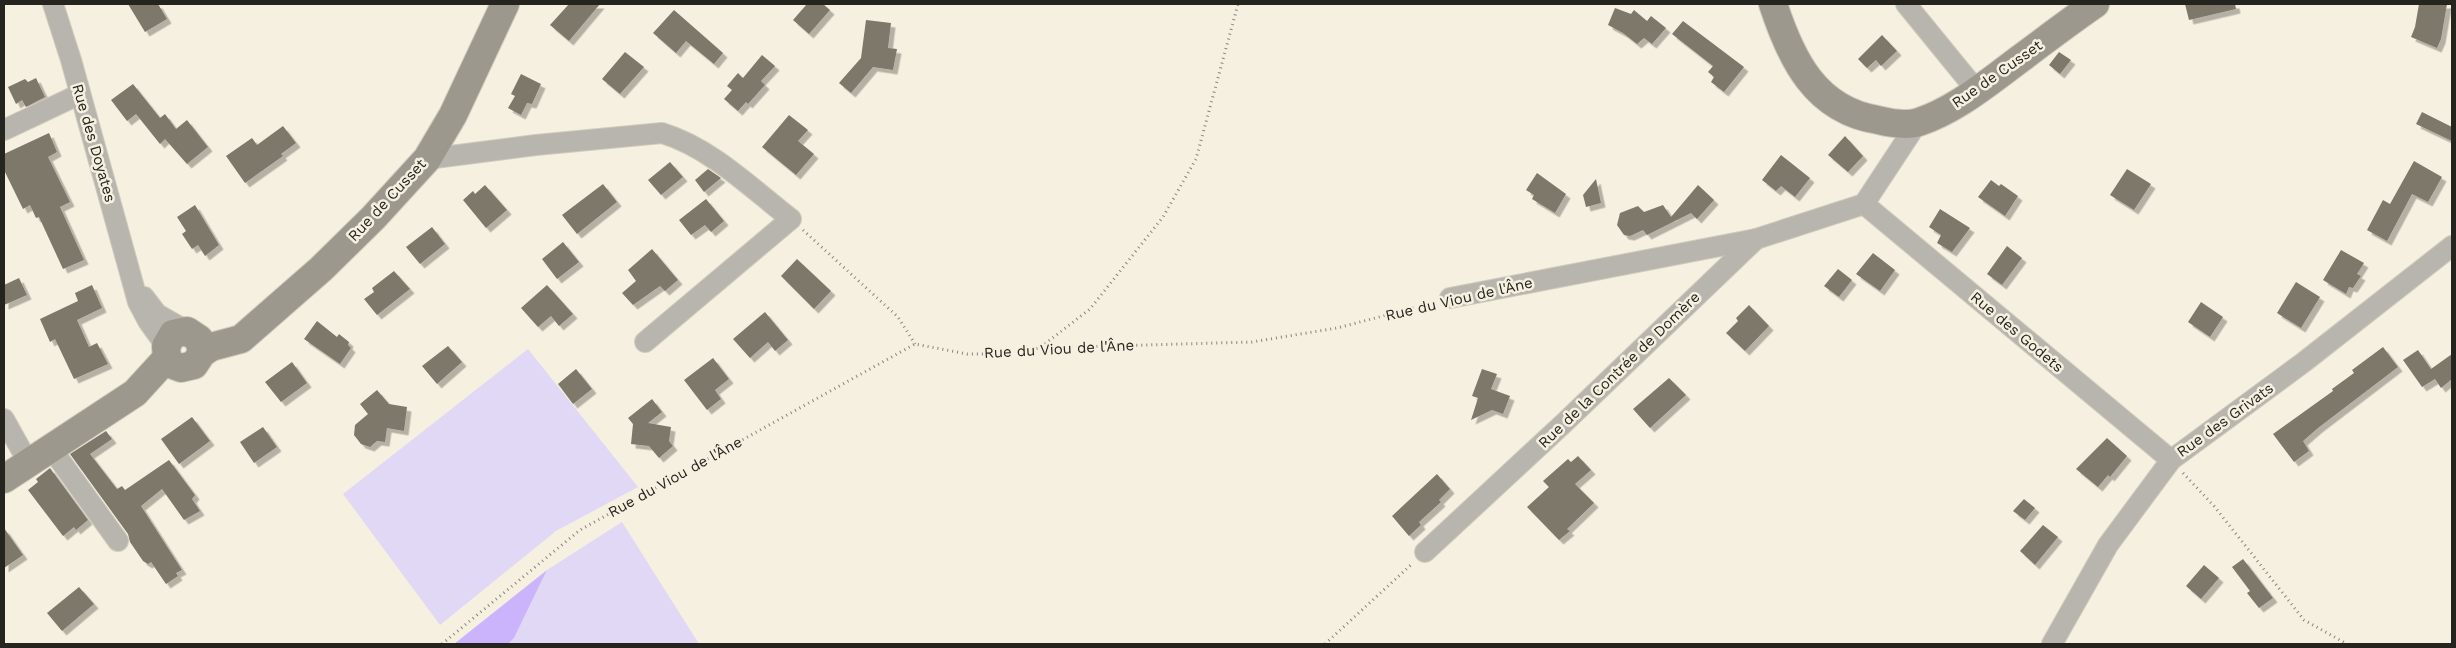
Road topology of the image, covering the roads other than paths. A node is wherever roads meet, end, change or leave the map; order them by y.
1 (53, 4) edge
2 (505, 4) edge
3 (1773, 4) edge
4 (1906, 4) edge
5 (2095, 4) edge
6 (1977, 91) junction
7 (80, 94) junction
8 (1918, 122) junction
9 (4, 130) edge
10 (427, 159) junction
11 (1864, 204) junction
12 (1756, 239) junction
13 (2452, 246) edge
14 (1450, 298) road end
15 (645, 342) dead end
16 (183, 348) junction
17 (4, 419) edge
18 (51, 448) junction
19 (2171, 460) junction
20 (28, 462) junction
21 (4, 479) edge
22 (118, 541) dead end
23 (1425, 552) road end
24 (2052, 644) edge

1 - 7 street, Rue des Doyates
2 - 10 street, Rue de Cusset
3 - 8 street, Rue de Cusset
4 - 6 street
5 - 6 street, Rue de Cusset
6 - 8 street, Rue de Cusset
7 - 9 street
7 - 16 street, Rue des Doyates
8 - 11 street
10 - 15 street
10 - 16 street, Rue de Cusset
11 - 12 street, Rue de la Contrée de Domère
11 - 19 street, Rue des Godets
12 - 14 street, Rue du Viou de l'Âne
12 - 23 street, Rue de la Contrée de Domère
13 - 19 street, Rue des Grivats
16 - 18 street, Rue de Cusset
17 - 20 street
18 - 20 street, Rue de Cusset
18 - 22 street
19 - 24 street, Rue des Grivats
20 - 21 street, Rue de Cusset

